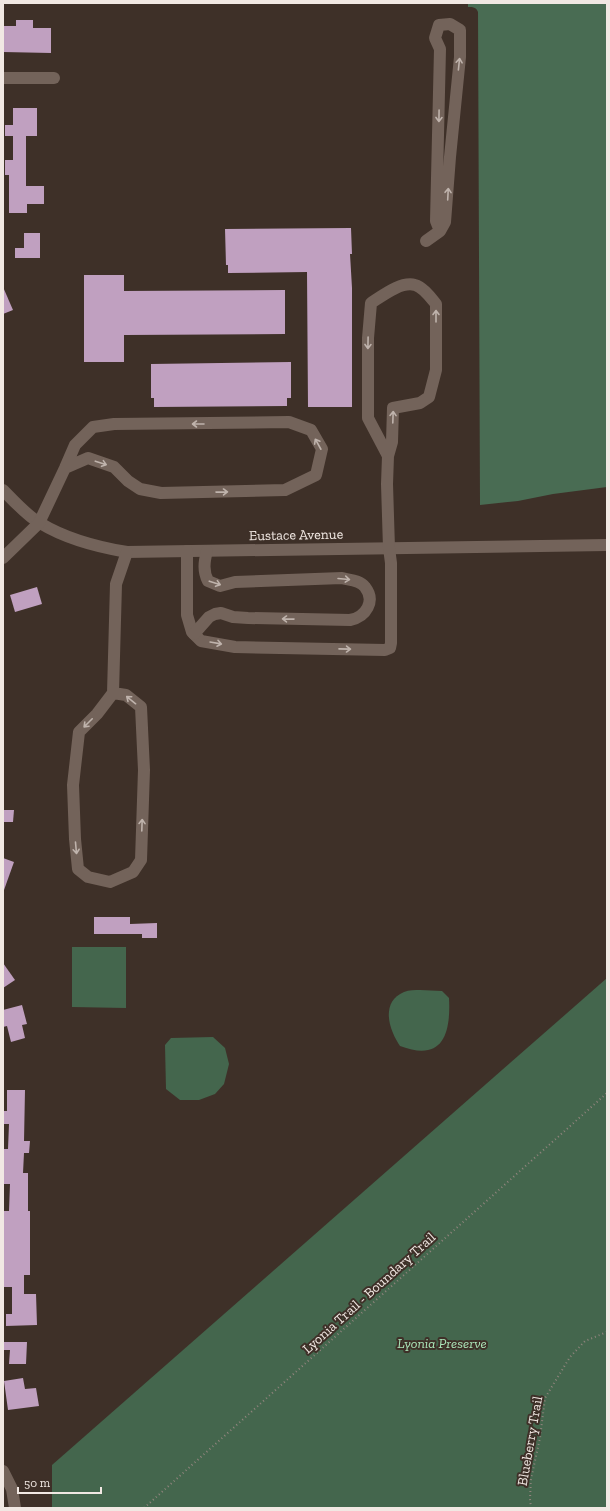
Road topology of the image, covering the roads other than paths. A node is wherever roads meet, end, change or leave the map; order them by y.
1 (3, 78) edge
2 (54, 78) dead end
3 (440, 231) junction
4 (426, 241) dead end
5 (388, 456) junction
6 (65, 468) junction
7 (3, 490) edge
8 (39, 523) junction
9 (607, 545) edge
10 (389, 548) junction
11 (187, 551) junction
12 (207, 551) junction
13 (127, 552) junction
14 (3, 558) edge
15 (194, 634) junction
16 (113, 693) junction
17 (3, 1471) edge
18 (15, 1508) edge

1 - 2 street
3 -> 3 street
3 - 4 street
5 -> 5 street
5 - 10 street
6 -> 6 street
6 - 8 street
7 - 8 street, Eustace Avenue
8 - 13 street, Eustace Avenue
8 - 14 street
9 - 10 street, Eustace Avenue
10 - 12 street, Eustace Avenue
15 -> 10 street
11 - 12 street, Eustace Avenue
11 - 13 street, Eustace Avenue
11 - 15 street
12 -> 15 street
13 - 16 street
16 -> 16 street
17 - 18 street

